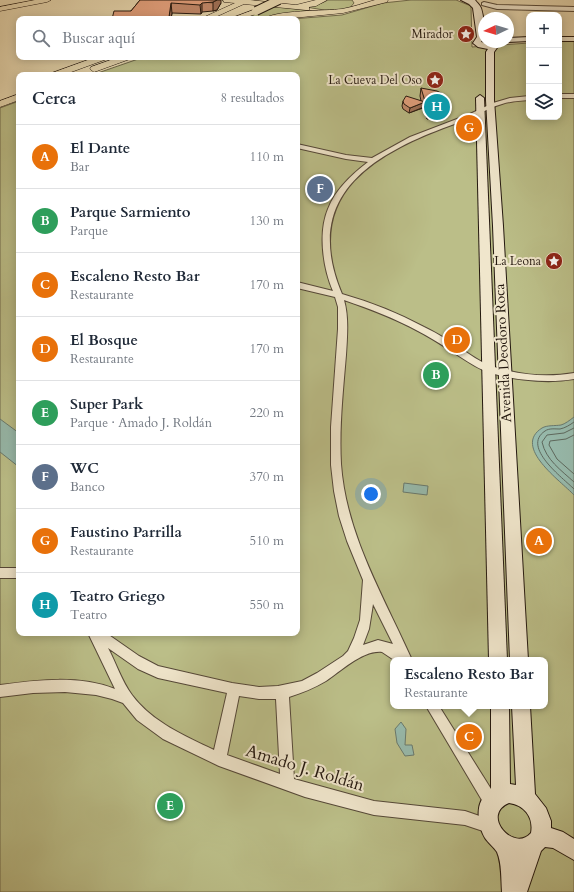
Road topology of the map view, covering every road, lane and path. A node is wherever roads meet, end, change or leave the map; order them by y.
1 (47, 0) edge
2 (222, 0) edge
3 (227, 0) edge
4 (263, 0) edge
5 (323, 0) edge
6 (384, 0) edge
7 (465, 0) edge
8 (33, 1) edge
9 (280, 2) edge
10 (485, 2) edge
11 (244, 3) edge
12 (356, 4) edge
13 (0, 8) edge
14 (229, 9) junction
15 (574, 10) edge
16 (335, 12) junction
17 (487, 12) edge
18 (514, 13) edge
19 (478, 14) edge
20 (212, 16) edge
21 (218, 16) edge
22 (242, 16) edge
23 (286, 16) edge
24 (526, 39) edge
25 (562, 39) edge
26 (514, 40) edge
27 (574, 40) edge
28 (486, 48) edge
29 (96, 60) edge
30 (119, 60) edge
31 (63, 72) edge
32 (86, 72) edge
33 (16, 89) edge
34 (0, 95) edge
35 (562, 96) edge
36 (574, 96) edge
37 (16, 98) edge
38 (526, 98) edge
39 (0, 104) edge
40 (486, 109) junction
41 (300, 147) edge
42 (371, 160) junction
43 (300, 286) edge
44 (339, 296) junction
45 (490, 369) junction
46 (505, 372) junction
47 (574, 376) edge
48 (0, 573) edge
49 (16, 573) edge
50 (366, 573) junction
51 (96, 636) edge
52 (101, 636) edge
53 (351, 656) junction
54 (399, 657) edge
55 (405, 657) edge
56 (498, 657) edge
57 (519, 657) edge
58 (234, 688) junction
59 (0, 691) edge
60 (282, 692) junction
61 (127, 699) junction
62 (434, 709) edge
63 (500, 709) edge
64 (521, 709) edge
65 (219, 759) junction
66 (287, 783) junction
67 (496, 798) junction
68 (526, 799) junction
69 (489, 826) junction
70 (536, 840) junction
71 (505, 845) junction
72 (574, 850) edge
73 (512, 892) edge
74 (517, 892) edge

1 - 8 main road
2 - 14 main road
3 - 11 main road
4 - 11 main road
5 - 9 main road
6 - 12 main road
7 - 19 main road, Avenida Deodoro Roca
8 - 13 main road
8 - 13 main road
9 - 11 main road
9 - 16 main road
9 - 22 main road, bridge
10 - 15 street
10 - 17 main road
11 - 14 main road
11 - 21 main road
12 - 16 main road
14 - 20 main road
15 - 18 street
16 - 23 main road
24 - 26 main road
25 - 27 main road
28 - 40 main road, Avenida Deodoro Roca
29 - 31 main road
30 - 32 main road
33 - 34 main road
35 - 36 street
37 - 39 main road
38 - 40 street
40 - 42 street
40 - 45 main road, Avenida Deodoro Roca
40 - 46 main road, Avenida Deodoro Roca
41 - 42 street
42 - 44 street
43 - 44 street
44 - 45 street
44 - 50 street
45 - 46 street
45 - 56 main road, Avenida Deodoro Roca
46 - 47 street
46 - 57 main road, Avenida Deodoro Roca
48 - 49 street
50 - 53 street
50 - 55 street
51 - 61 street
52 - 58 street
53 - 54 street
53 - 60 street
58 - 60 street
58 - 65 street
59 - 61 street
60 - 66 street
61 - 65 street, Amado J. Roldán
62 - 67 street
63 - 67 main road
64 - 68 main road
65 - 66 street, Amado J. Roldán
66 - 69 street, Amado J. Roldán
67 - 68 main road
67 - 69 main road
68 - 70 main road
69 - 71 main road
70 - 71 main road
70 - 72 main road
70 - 74 main road
71 - 73 main road

